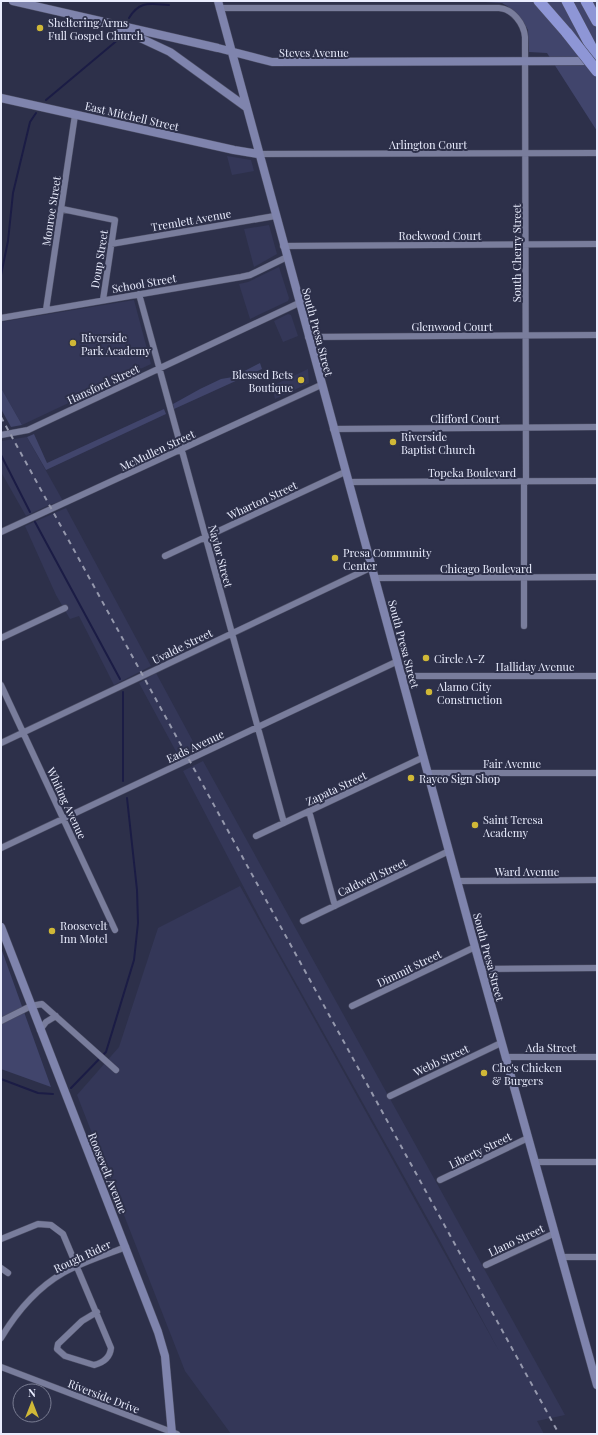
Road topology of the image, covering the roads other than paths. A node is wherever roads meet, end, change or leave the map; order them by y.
1 (13, 1) edge
2 (539, 1) edge
3 (568, 1) edge
4 (586, 1) edge
5 (218, 5) edge
6 (597, 21) edge
7 (106, 22) junction
8 (231, 51) junction
9 (597, 60) edge
10 (525, 62) junction
11 (597, 71) edge
12 (1, 98) edge
13 (246, 107) junction
14 (75, 115) junction
15 (597, 153) edge
16 (258, 154) junction
17 (526, 154) junction
18 (62, 209) junction
19 (275, 216) junction
20 (111, 244) junction
21 (526, 244) junction
22 (597, 244) edge
23 (283, 246) junction
24 (286, 257) junction
25 (139, 294) junction
26 (103, 300) junction
27 (299, 303) junction
28 (46, 310) junction
29 (1, 318) edge
30 (597, 335) edge
31 (526, 336) junction
32 (308, 337) junction
33 (159, 368) junction
34 (321, 385) junction
35 (597, 427) edge
36 (526, 428) junction
37 (333, 429) junction
38 (1, 435) edge
39 (181, 450) junction
40 (345, 472) junction
41 (597, 481) edge
42 (348, 482) junction
43 (525, 482) junction
44 (1, 532) edge
45 (206, 537) junction
46 (165, 556) dead end
47 (372, 567) junction
48 (597, 577) edge
49 (375, 578) junction
50 (524, 578) junction
51 (65, 608) dead end
52 (524, 626) dead end
53 (231, 633) junction
54 (1, 638) edge
55 (398, 661) junction
56 (401, 676) junction
57 (597, 676) edge
58 (1, 685) edge
59 (257, 728) junction
60 (23, 732) junction
61 (1, 743) edge
62 (424, 757) junction
63 (428, 773) junction
64 (597, 773) edge
65 (309, 811) junction
66 (64, 819) junction
67 (284, 823) junction
68 (256, 836) dead end
69 (1, 848) edge
70 (449, 851) junction
71 (597, 880) edge
72 (458, 881) junction
73 (335, 906) junction
74 (303, 921) dead end
75 (1, 927) edge
76 (115, 930) dead end
77 (475, 947) junction
78 (597, 968) edge
79 (481, 969) junction
80 (31, 1006) junction
81 (352, 1006) dead end
82 (56, 1016) junction
83 (1, 1020) edge
84 (40, 1030) junction
85 (501, 1043) junction
86 (505, 1057) junction
87 (597, 1057) edge
88 (116, 1070) dead end
89 (390, 1096) dead end
90 (528, 1138) junction
91 (534, 1162) junction
92 (597, 1162) edge
93 (440, 1180) dead end
94 (555, 1233) junction
95 (1, 1239) edge
96 (126, 1247) junction
97 (561, 1257) junction
98 (597, 1257) edge
99 (486, 1265) dead end
100 (78, 1267) junction
101 (1, 1268) edge
102 (8, 1273) dead end
103 (97, 1312) junction
104 (1, 1338) edge
105 (1, 1367) edge
106 (597, 1385) edge
107 (173, 1433) edge

1 - 7 main road, Steves Avenue
2 - 11 highway, bridge
3 - 9 highway
4 - 6 highway
5 - 8 main road, South Presa Street
5 - 10 street, South Cherry Street
7 - 8 main road, Steves Avenue
7 - 13 main road
8 - 10 main road, Steves Avenue
8 - 13 main road, South Presa Street
9 - 10 main road, Steves Avenue
10 - 17 street, South Cherry Street
12 - 14 main road, East Mitchell Street
13 - 16 main road, South Presa Street
14 - 16 main road, East Mitchell Street
14 - 18 street, Monroe Street
15 - 17 street, Arlington Court
16 - 17 street, Arlington Court
16 - 19 main road, South Presa Street
17 - 21 street, South Cherry Street
18 - 20 street, Doup Street
18 - 28 street, Monroe Street
19 - 20 street, Tremlett Avenue
19 - 23 main road, South Presa Street
20 - 26 street, Doup Street
21 - 22 street, Rockwood Court
21 - 23 street, Rockwood Court
21 - 31 street, South Cherry Street
23 - 24 main road, South Presa Street
24 - 25 street, School Street
24 - 27 main road, South Presa Street
25 - 26 street, School Street
25 - 33 street, Naylor Street
26 - 28 street, School Street
27 - 32 main road, South Presa Street
27 - 33 street, Hansford Street
28 - 29 street, School Street
30 - 31 street, Glenwood Court
31 - 32 street, Glenwood Court
31 - 36 street, South Cherry Street
32 - 34 main road, South Presa Street
33 - 38 street, Hansford Street
33 - 39 street, Naylor Street
34 - 37 main road, South Presa Street
34 - 39 street, McMullen Street
35 - 36 street, Clifford Court
36 - 37 street, Clifford Court
36 - 43 street, South Cherry Street
37 - 40 main road, South Presa Street
39 - 44 street, McMullen Street
39 - 45 street, Naylor Street
40 - 42 main road, South Presa Street
40 - 45 street, Wharton Street
41 - 43 street, Topeka Boulevard
42 - 43 street, Topeka Boulevard
42 - 47 main road, South Presa Street
43 - 50 street, South Cherry Street
45 - 46 street, Wharton Street
45 - 53 street, Naylor Street
47 - 49 main road, South Presa Street
47 - 53 street, Uvalde Street
48 - 50 street, Chicago Boulevard
49 - 50 street, Chicago Boulevard
49 - 55 main road, South Presa Street
50 - 52 street, South Cherry Street
51 - 54 street
53 - 59 street, Naylor Street
53 - 60 street, Uvalde Street
55 - 56 main road, South Presa Street
55 - 59 street, Eads Avenue
56 - 57 street, Halliday Avenue
56 - 62 main road, South Presa Street
58 - 60 street, Whiting Avenue
59 - 66 street, Eads Avenue
59 - 67 street, Naylor Street
60 - 61 street, Uvalde Street
60 - 66 street, Whiting Avenue
62 - 63 main road, South Presa Street
62 - 65 street, Zapata Street
63 - 64 street, Fair Avenue
63 - 70 main road, South Presa Street
65 - 67 street, Zapata Street
65 - 73 street
66 - 69 street, Eads Avenue
66 - 76 street, Whiting Avenue
67 - 68 street, Zapata Street
70 - 72 main road, South Presa Street
70 - 73 street, Caldwell Street
71 - 72 street, Ward Avenue
72 - 77 main road, South Presa Street
73 - 74 street, Caldwell Street
75 - 80 main road, Roosevelt Avenue
77 - 79 main road, South Presa Street
77 - 81 street, Dimmit Street
78 - 79 street
79 - 85 main road, South Presa Street
80 - 82 street
80 - 83 street
80 - 84 main road, Roosevelt Avenue
82 - 84 street
82 - 88 street
84 - 96 main road, Roosevelt Avenue
85 - 86 main road, South Presa Street
85 - 89 street, Webb Street
86 - 87 street, Ada Street
86 - 90 main road, South Presa Street
90 - 91 main road, South Presa Street
90 - 93 street, Liberty Street
91 - 92 street
91 - 94 main road, South Presa Street
94 - 97 main road, South Presa Street
94 - 99 street, Llano Street
95 - 100 street
96 - 100 street, Rough Rider
96 - 107 main road, Roosevelt Avenue
97 - 98 street
97 - 106 main road, South Presa Street
100 - 103 street
100 - 104 street, Rough Rider
101 - 102 street
103 - 103 street
105 - 107 street, Riverside Drive

